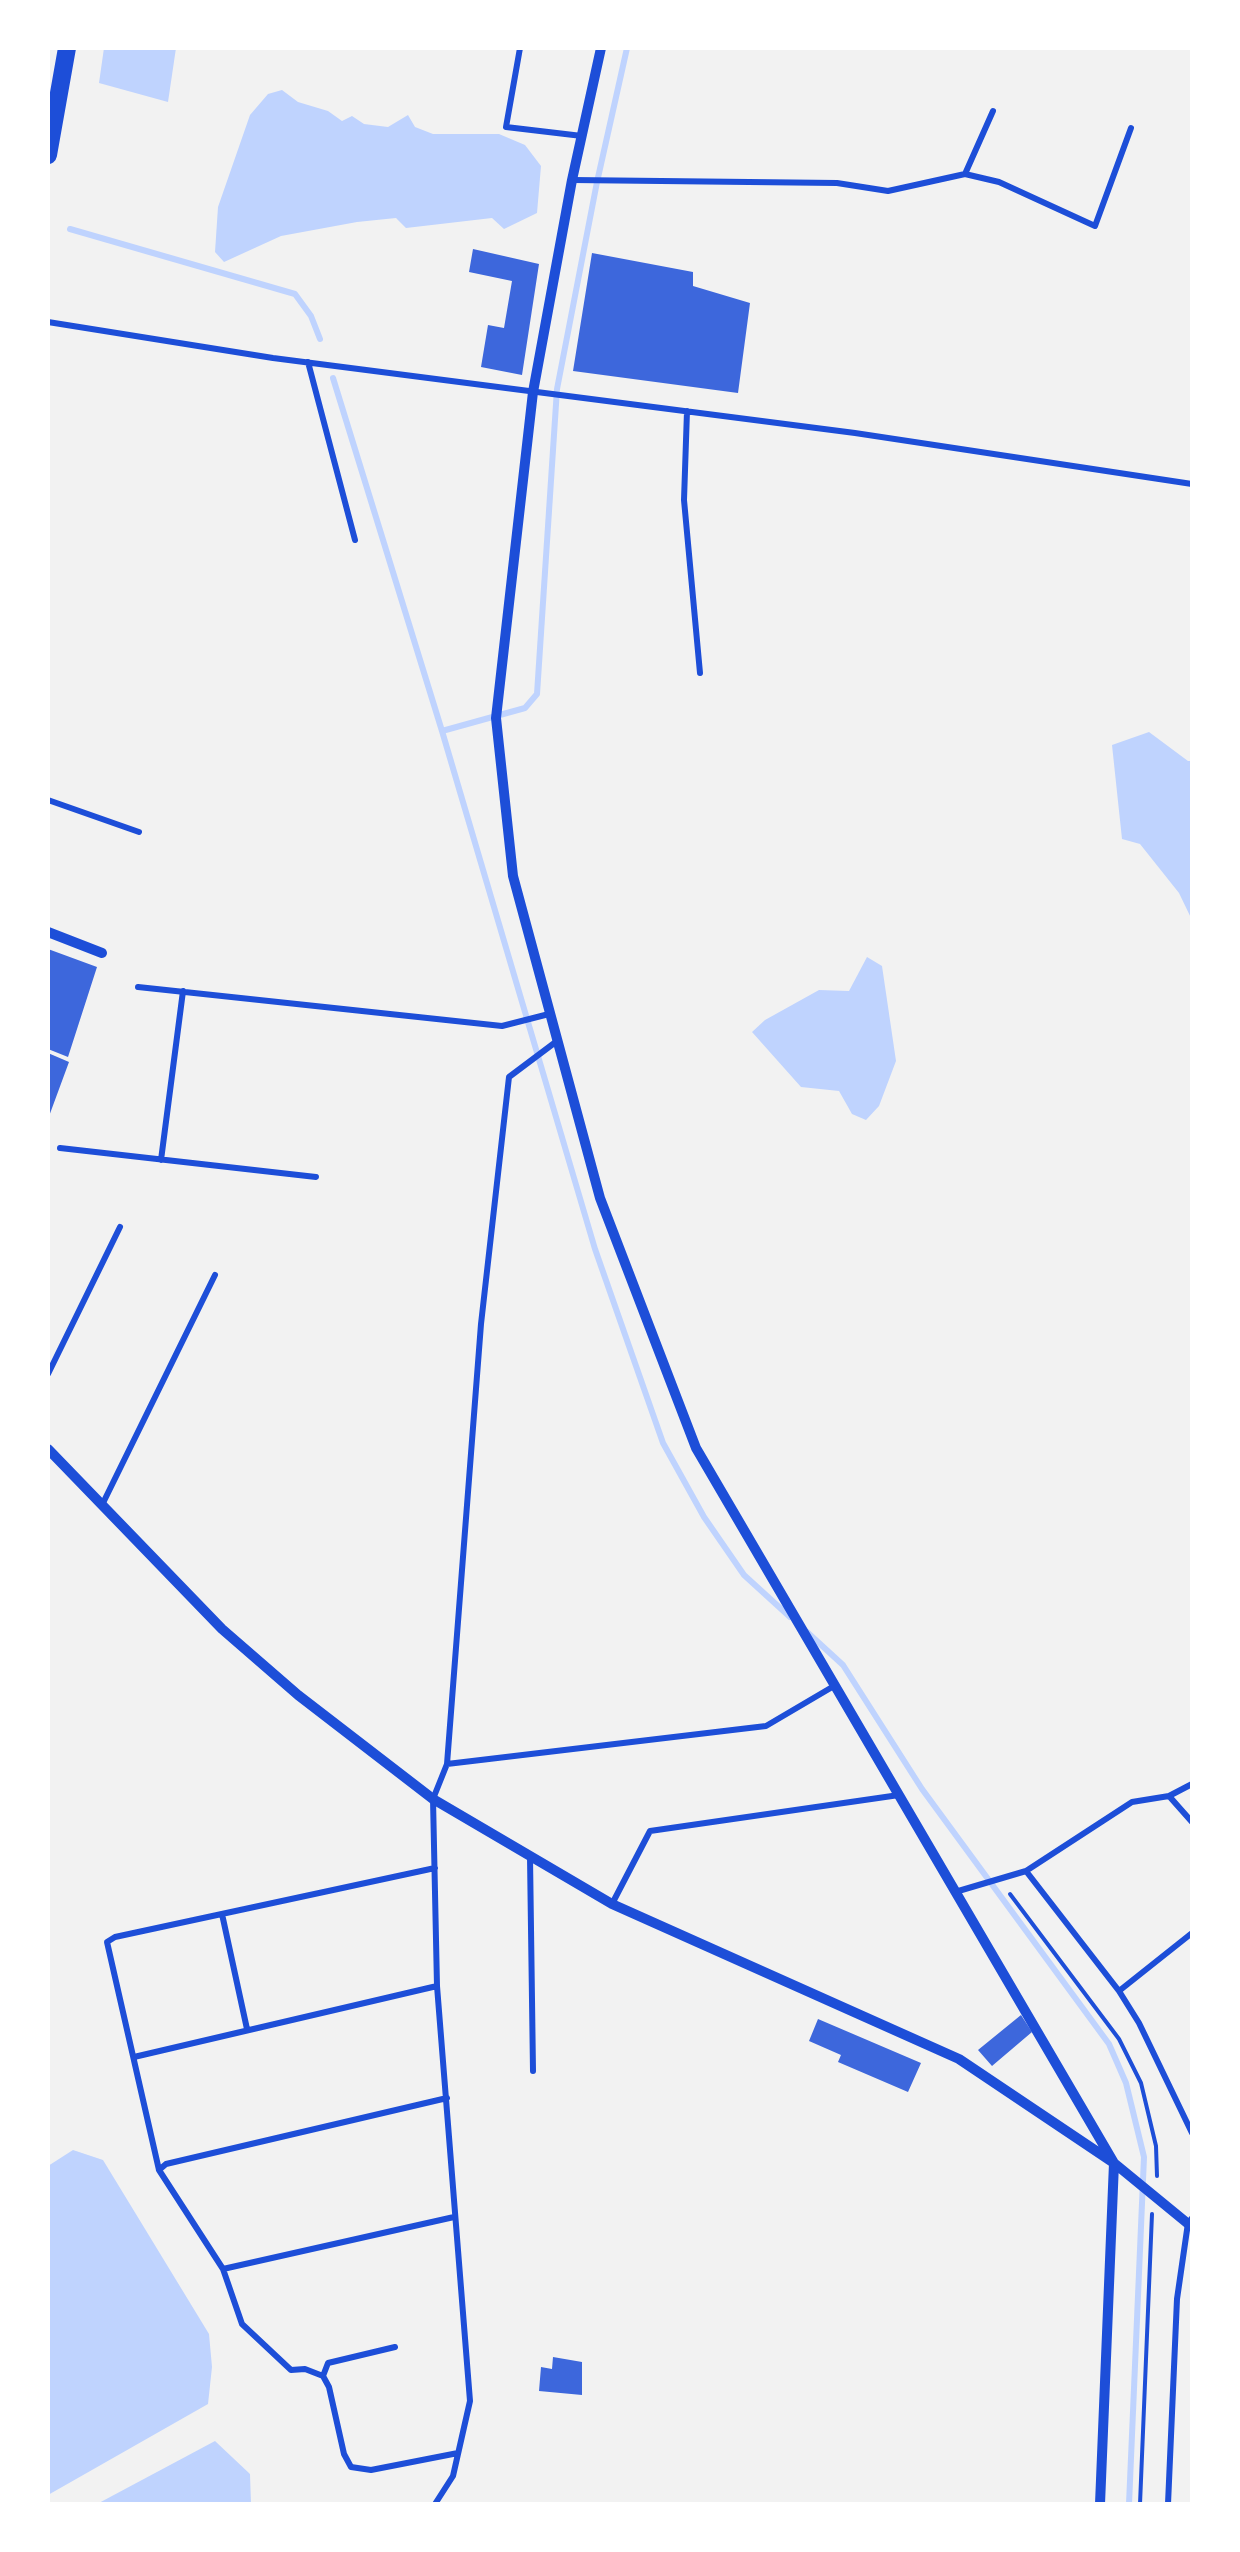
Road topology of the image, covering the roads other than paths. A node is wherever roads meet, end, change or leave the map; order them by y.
1 (68, 48) edge
2 (520, 48) edge
3 (601, 48) edge
4 (994, 110) dead end
5 (1131, 128) dead end
6 (582, 136) junction
7 (48, 155) edge
8 (965, 174) junction
9 (572, 180) junction
10 (48, 322) edge
11 (308, 362) junction
12 (533, 392) junction
13 (687, 412) junction
14 (1192, 484) edge
15 (356, 540) dead end
16 (700, 673) dead end
17 (48, 800) edge
18 (139, 832) dead end
19 (48, 932) edge
20 (102, 953) dead end
21 (138, 987) dead end
22 (182, 991) junction
23 (550, 1014) junction
24 (556, 1041) junction
25 (60, 1148) dead end
26 (161, 1160) junction
27 (316, 1177) dead end
28 (120, 1227) dead end
29 (215, 1275) dead end
30 (48, 1374) edge
31 (48, 1449) edge
32 (103, 1503) junction
33 (834, 1686) junction
34 (447, 1764) junction
35 (1192, 1784) edge
36 (900, 1795) junction
37 (1168, 1796) junction
38 (433, 1799) junction
39 (1192, 1822) edge
40 (530, 1856) junction
41 (435, 1868) junction
42 (1026, 1871) junction
43 (954, 1892) junction
44 (612, 1904) junction
45 (222, 1914) junction
46 (1192, 1934) edge
47 (437, 1986) junction
48 (1119, 1991) junction
49 (247, 2029) junction
50 (134, 2057) junction
51 (534, 2070) dead end
52 (447, 2098) junction
53 (1192, 2134) edge
54 (1114, 2162) junction
55 (159, 2170) junction
56 (454, 2217) junction
57 (1191, 2222) edge
58 (223, 2269) junction
59 (394, 2348) dead end
60 (323, 2376) junction
61 (458, 2453) junction
62 (435, 2504) edge
63 (1100, 2504) edge
64 (1168, 2504) edge

1 - 7 main road
2 - 6 lane
3 - 6 street
4 - 8 lane
5 - 8 lane
6 - 9 street
8 - 9 lane
9 - 12 street
10 - 11 lane
11 - 12 lane
11 - 15 lane
12 - 13 lane
12 - 23 street
13 - 14 lane
13 - 16 lane
17 - 18 lane
19 - 20 street
21 - 22 lane
22 - 23 lane
22 - 26 lane
23 - 24 street
24 - 33 street
24 - 34 lane
25 - 26 lane
26 - 27 lane
28 - 30 lane
29 - 32 lane
31 - 32 street
32 - 38 street
33 - 34 lane
33 - 36 street
34 - 38 lane
35 - 37 lane
36 - 43 street
36 - 44 lane
37 - 39 lane
37 - 42 lane
38 - 40 street
38 - 41 lane
40 - 44 street
40 - 51 lane
41 - 45 lane
41 - 47 lane
42 - 43 lane
42 - 48 lane
43 - 54 street
44 - 54 street
45 - 49 lane
45 - 50 lane
46 - 48 lane
47 - 49 lane
47 - 52 lane
48 - 53 lane
49 - 50 lane
50 - 55 lane
52 - 55 lane
52 - 56 lane
54 - 57 street
54 - 63 street
55 - 58 lane
56 - 58 lane
56 - 61 lane
57 - 64 lane
58 - 60 lane
59 - 60 lane
60 - 61 lane
61 - 62 lane

